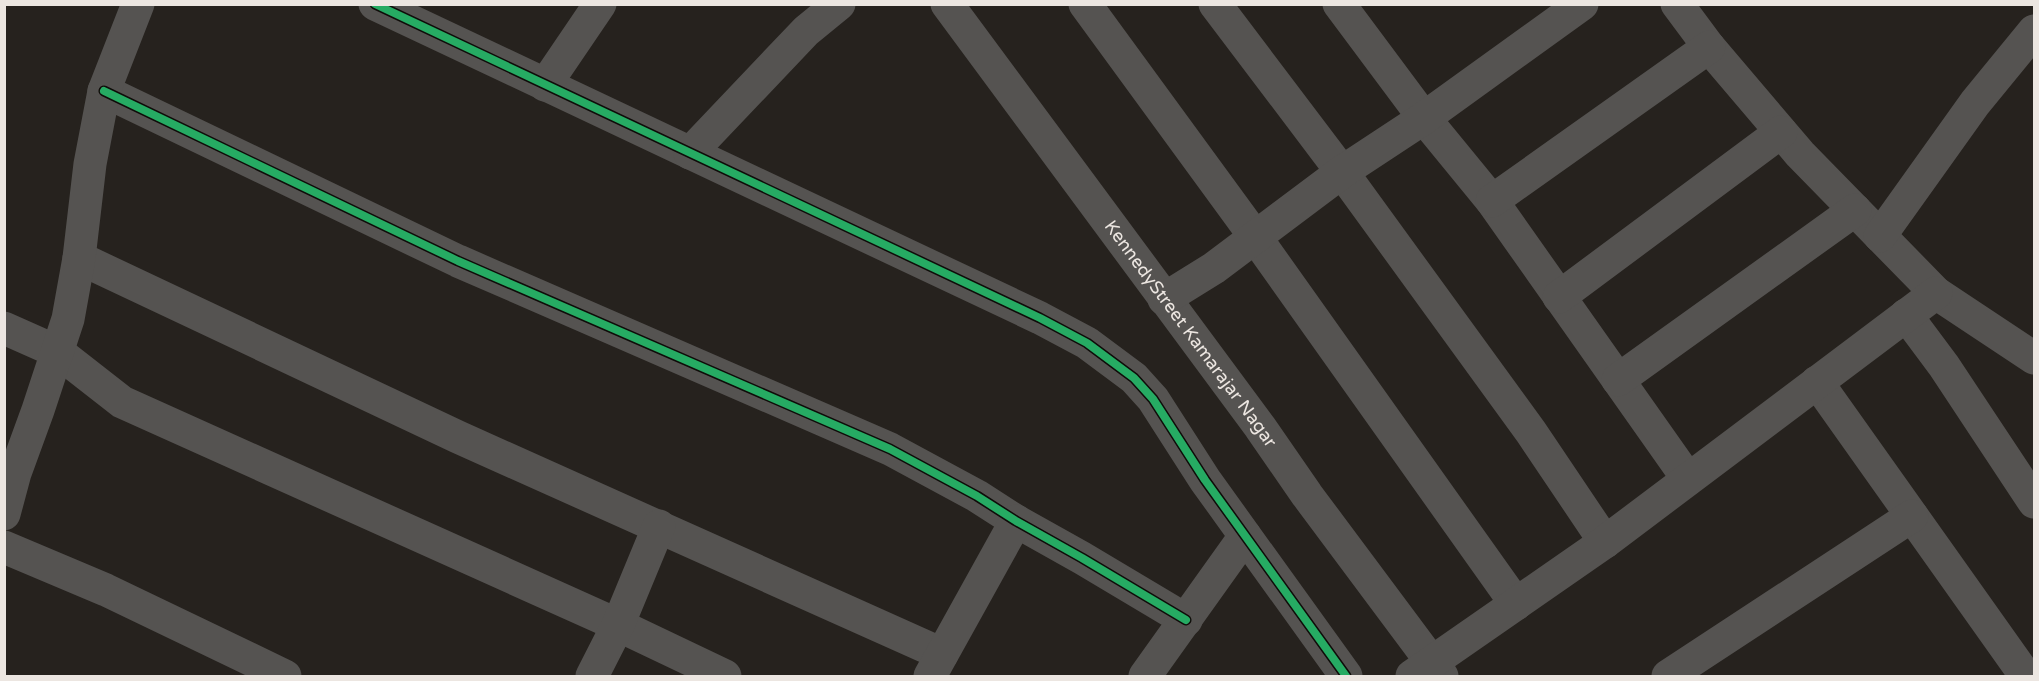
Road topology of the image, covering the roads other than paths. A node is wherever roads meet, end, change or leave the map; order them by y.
1 (138, 4) edge
2 (600, 4) edge
3 (839, 4) edge
4 (947, 4) edge
5 (1086, 4) edge
6 (1215, 4) edge
7 (1339, 4) edge
8 (1582, 4) edge
9 (1677, 4) edge
10 (392, 8) edge
11 (2034, 31) edge
12 (1709, 47) junction
13 (545, 85) junction
14 (104, 91) junction
15 (1424, 118) junction
16 (1781, 132) junction
17 (690, 153) junction
18 (1342, 172) junction
19 (1492, 201) junction
20 (1855, 210) junction
21 (1880, 236) junction
22 (1256, 238) junction
23 (80, 258) junction
24 (1936, 293) junction
25 (1559, 297) junction
26 (1164, 299) junction
27 (1906, 315) junction
28 (4, 328) edge
29 (58, 352) junction
30 (2033, 354) edge
31 (1618, 380) junction
32 (1817, 382) junction
33 (1688, 479) junction
34 (2034, 502) edge
35 (4, 514) edge
36 (1912, 516) junction
37 (1016, 521) junction
38 (659, 526) junction
39 (1245, 536) junction
40 (1605, 542) junction
41 (4, 547) edge
42 (1516, 604) junction
43 (1186, 620) junction
44 (618, 625) junction
45 (936, 665) edge
46 (1428, 672) edge
47 (2027, 673) edge
48 (285, 676) edge
49 (592, 676) edge
50 (725, 676) edge
51 (1145, 676) edge
52 (1346, 676) edge
53 (1668, 676) edge

1 - 14 street
2 - 13 street
3 - 17 street
4 - 26 street, KennedyStreet Kamarajar Nagar
5 - 22 street
6 - 18 street
7 - 15 street
8 - 15 street
9 - 12 street
10 - 13 street
11 - 21 street
12 - 16 street
12 - 19 street
13 - 17 street
14 - 23 street
14 - 37 street
15 - 18 street
15 - 19 street
16 - 20 street
16 - 25 street
17 - 39 street
18 - 22 street
18 - 40 street
19 - 25 street
20 - 21 street
20 - 31 street
21 - 24 street
22 - 26 street
22 - 42 street
23 - 29 street
23 - 38 street
24 - 27 street
24 - 30 street
25 - 31 street
26 - 46 street, KennedyStreet Kamarajar Nagar
27 - 32 street
27 - 34 street
28 - 29 street
29 - 35 street
29 - 44 street
31 - 33 street
32 - 33 street
32 - 36 street
33 - 40 street
36 - 47 street
36 - 53 street
37 - 43 street
37 - 45 street
38 - 44 street
38 - 45 street
39 - 43 street
39 - 52 street
40 - 42 street
41 - 48 street
42 - 46 street
43 - 51 street
44 - 49 street
44 - 50 street

